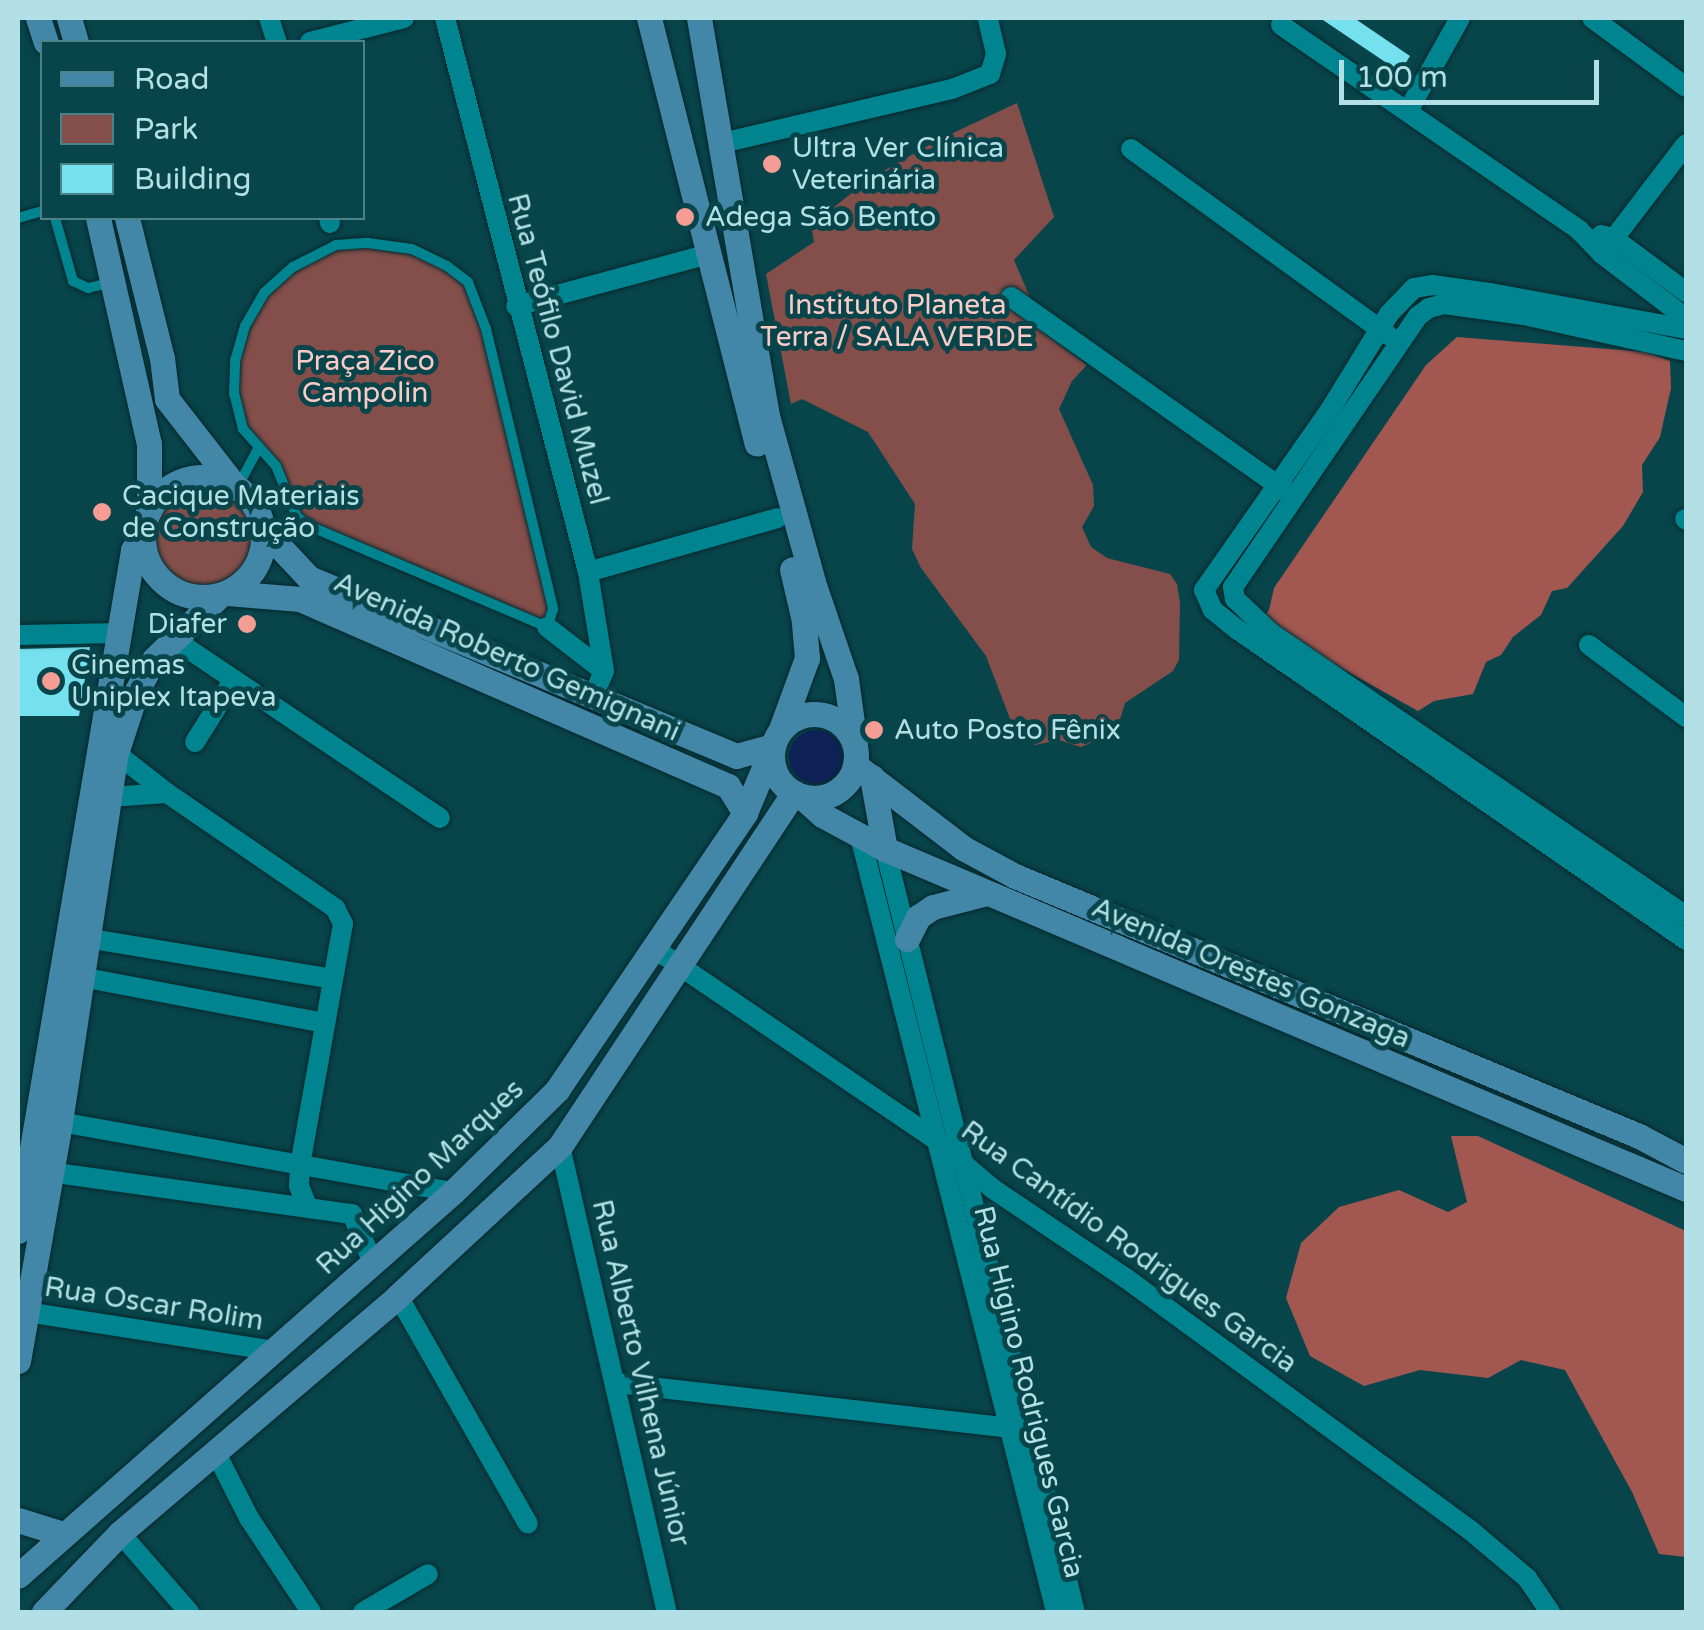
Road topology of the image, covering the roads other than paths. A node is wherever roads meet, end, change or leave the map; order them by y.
1 (404, 18) edge
2 (445, 18) edge
3 (649, 18) edge
4 (698, 18) edge
5 (988, 18) edge
6 (1460, 18) edge
7 (1592, 18) edge
8 (1281, 24) dead end
9 (318, 40) edge
10 (1686, 87) edge
11 (1408, 109) junction
12 (722, 143) junction
13 (1686, 144) edge
14 (1131, 149) dead end
15 (56, 220) edge
16 (99, 220) edge
17 (127, 220) edge
18 (1607, 246) junction
19 (710, 254) junction
20 (115, 281) junction
21 (1686, 292) edge
22 (1011, 297) dead end
23 (516, 306) junction
24 (1686, 318) edge
25 (1686, 329) edge
26 (1378, 332) junction
27 (1401, 339) junction
28 (1686, 351) edge
29 (259, 447) junction
30 (1276, 484) junction
31 (236, 486) junction
32 (1296, 498) junction
33 (777, 518) junction
34 (146, 522) junction
35 (263, 529) junction
36 (588, 572) junction
37 (224, 594) junction
38 (547, 627) junction
39 (120, 633) junction
40 (18, 635) edge
41 (176, 640) junction
42 (1589, 645) dead end
43 (604, 671) junction
44 (232, 681) junction
45 (594, 695) junction
46 (1686, 717) edge
47 (777, 738) junction
48 (195, 742) dead end
49 (116, 753) junction
50 (861, 762) junction
51 (167, 793) junction
52 (798, 795) junction
53 (110, 796) junction
54 (745, 813) junction
55 (440, 818) dead end
56 (860, 836) junction
57 (885, 849) junction
58 (987, 893) junction
59 (1686, 916) edge
60 (86, 938) junction
61 (907, 939) junction
62 (1686, 940) edge
63 (656, 949) junction
64 (682, 967) junction
65 (81, 976) junction
66 (333, 980) junction
67 (325, 1024) junction
68 (532, 1114) junction
69 (60, 1122) junction
70 (938, 1142) junction
71 (560, 1146) junction
72 (1686, 1160) edge
73 (300, 1166) junction
74 (966, 1166) junction
75 (49, 1172) junction
76 (1686, 1189) edge
77 (453, 1192) junction
78 (307, 1206) junction
79 (18, 1231) edge
80 (372, 1263) junction
81 (398, 1296) junction
82 (26, 1312) junction
83 (274, 1350) junction
84 (18, 1360) edge
85 (616, 1382) junction
86 (1012, 1428) junction
87 (217, 1455) junction
88 (18, 1520) edge
89 (528, 1524) dead end
90 (120, 1533) junction
91 (63, 1534) junction
92 (428, 1574) dead end
93 (18, 1576) edge
94 (377, 1610) edge
95 (44, 1612) edge
96 (189, 1612) edge
97 (311, 1612) edge
98 (673, 1612) edge
99 (1056, 1612) edge
100 (1076, 1612) edge
101 (1550, 1612) edge

1 - 9 street
2 - 23 street, Rua Teófilo David Muzel
3 - 19 main road, Rua Higino Marques
4 - 12 main road
5 - 12 street
6 - 11 street
7 - 10 street
8 - 11 street
11 - 18 street
12 - 50 main road
13 - 18 street
14 - 26 street
15 - 20 lane
16 - 20 main road
17 - 31 main road
18 - 21 street
18 - 24 street
19 - 23 street
19 - 33 main road, Rua Higino Marques
20 - 34 main road
22 - 30 street
23 - 36 street, Rua Teófilo David Muzel
25 - 26 street
26 - 27 street
26 - 30 street
27 - 28 street
27 - 32 street
29 - 31 lane
29 - 38 lane
29 - 38 lane
30 - 32 street
30 - 62 street
31 - 34 main road
31 - 35 main road
32 - 59 street
33 - 36 street
33 - 47 main road, Rua Higino Marques
34 - 37 main road
34 - 39 main road
35 - 37 main road
35 - 45 main road, Avenida Roberto Gemignani
36 - 43 street, Rua Teófilo David Muzel
37 - 41 main road
37 - 54 main road, Avenida Roberto Gemignani
38 - 43 street
39 - 40 street
39 - 79 main road
41 - 44 street
41 - 49 main road
42 - 46 street
43 - 45 street
44 - 48 street
44 - 55 street
45 - 47 main road, Avenida Roberto Gemignani
47 - 50 main road
47 - 52 main road
47 - 54 main road, Rua Higino Marques
49 - 51 street
49 - 53 main road
50 - 52 main road
50 - 57 main road
50 - 72 main road, Avenida Orestes Gonzaga
51 - 53 street
51 - 66 street
52 - 56 main road, Avenida Orestes Gonzaga
52 - 64 main road
53 - 60 main road
54 - 63 main road, Rua Higino Marques
56 - 57 main road, Avenida Orestes Gonzaga
56 - 70 street, Rua Higino Rodrigues Garcia
57 - 58 main road, Avenida Orestes Gonzaga
57 - 61 street, Rua Higino Rodrigues Garcia
58 - 61 main road
58 - 76 main road, Avenida Orestes Gonzaga
60 - 65 main road
60 - 66 street
61 - 74 street, Rua Higino Rodrigues Garcia
63 - 64 street, Rua Cantídio Rodrigues Garcia
63 - 68 main road, Rua Higino Marques
64 - 70 street, Rua Cantídio Rodrigues Garcia
64 - 71 main road
65 - 67 street
65 - 69 main road
66 - 67 street
67 - 73 street
68 - 71 main road
68 - 77 main road, Rua Higino Marques
69 - 73 street
69 - 75 main road
70 - 74 street, Rua Cantídio Rodrigues Garcia
70 - 86 street, Rua Higino Rodrigues Garcia
71 - 81 main road
71 - 85 street, Rua Alberto Vilhena Júnior
73 - 77 street
73 - 78 street
74 - 100 street, Rua Higino Rodrigues Garcia
74 - 101 street, Rua Cantídio Rodrigues Garcia
75 - 78 street
75 - 82 main road
77 - 80 main road, Rua Higino Marques
78 - 80 street
80 - 83 main road, Rua Higino Marques
81 - 87 main road
81 - 89 street
82 - 83 street, Rua Oscar Rolim
82 - 84 main road
83 - 91 main road, Rua Higino Marques
85 - 86 street
85 - 98 street, Rua Alberto Vilhena Júnior
86 - 99 street, Rua Higino Rodrigues Garcia
87 - 90 main road
87 - 97 street
88 - 91 main road
90 - 95 main road
90 - 96 street
91 - 93 main road, Rua Higino Marques
92 - 94 street

